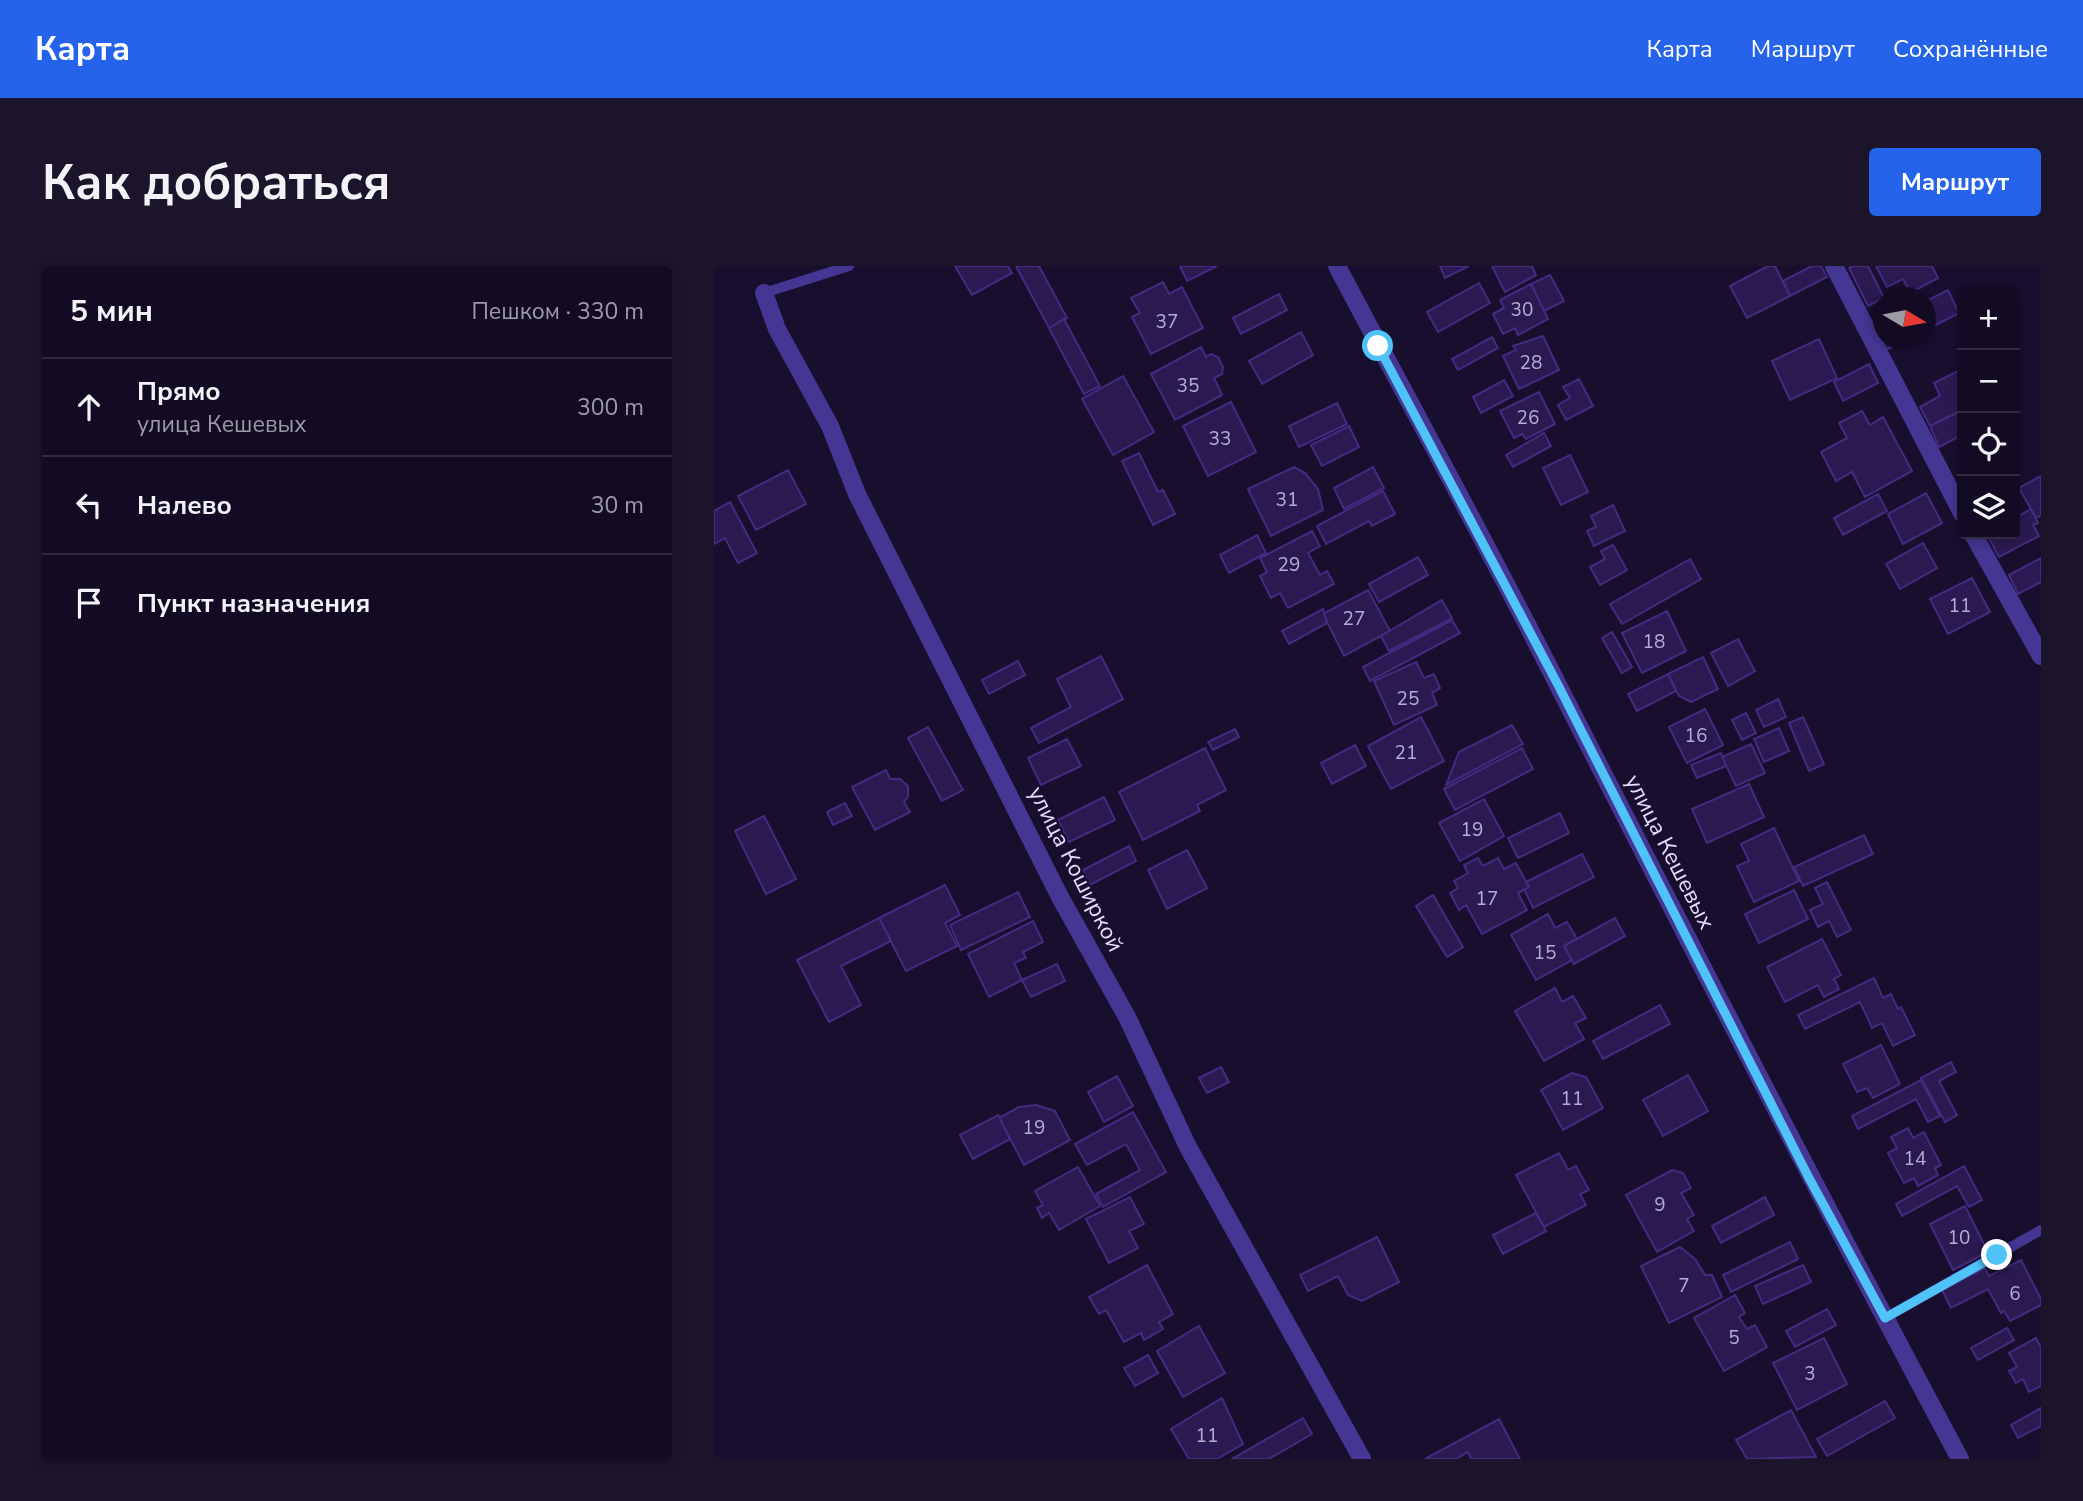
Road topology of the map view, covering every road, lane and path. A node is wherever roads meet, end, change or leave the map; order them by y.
1 (849, 266) edge
2 (1337, 266) edge
3 (1834, 266) edge
4 (764, 293) joint
5 (1957, 503) edge
6 (1976, 539) edge
7 (2041, 656) edge
8 (2041, 1230) edge
9 (1885, 1318) junction
10 (1362, 1459) edge
11 (1960, 1459) edge

1 - 4 lane
2 - 9 street, улица Кешевых
3 - 5 street
4 - 10 street, улица Коширкой
6 - 7 street
8 - 9 lane
9 - 11 street, улица Кешевых

